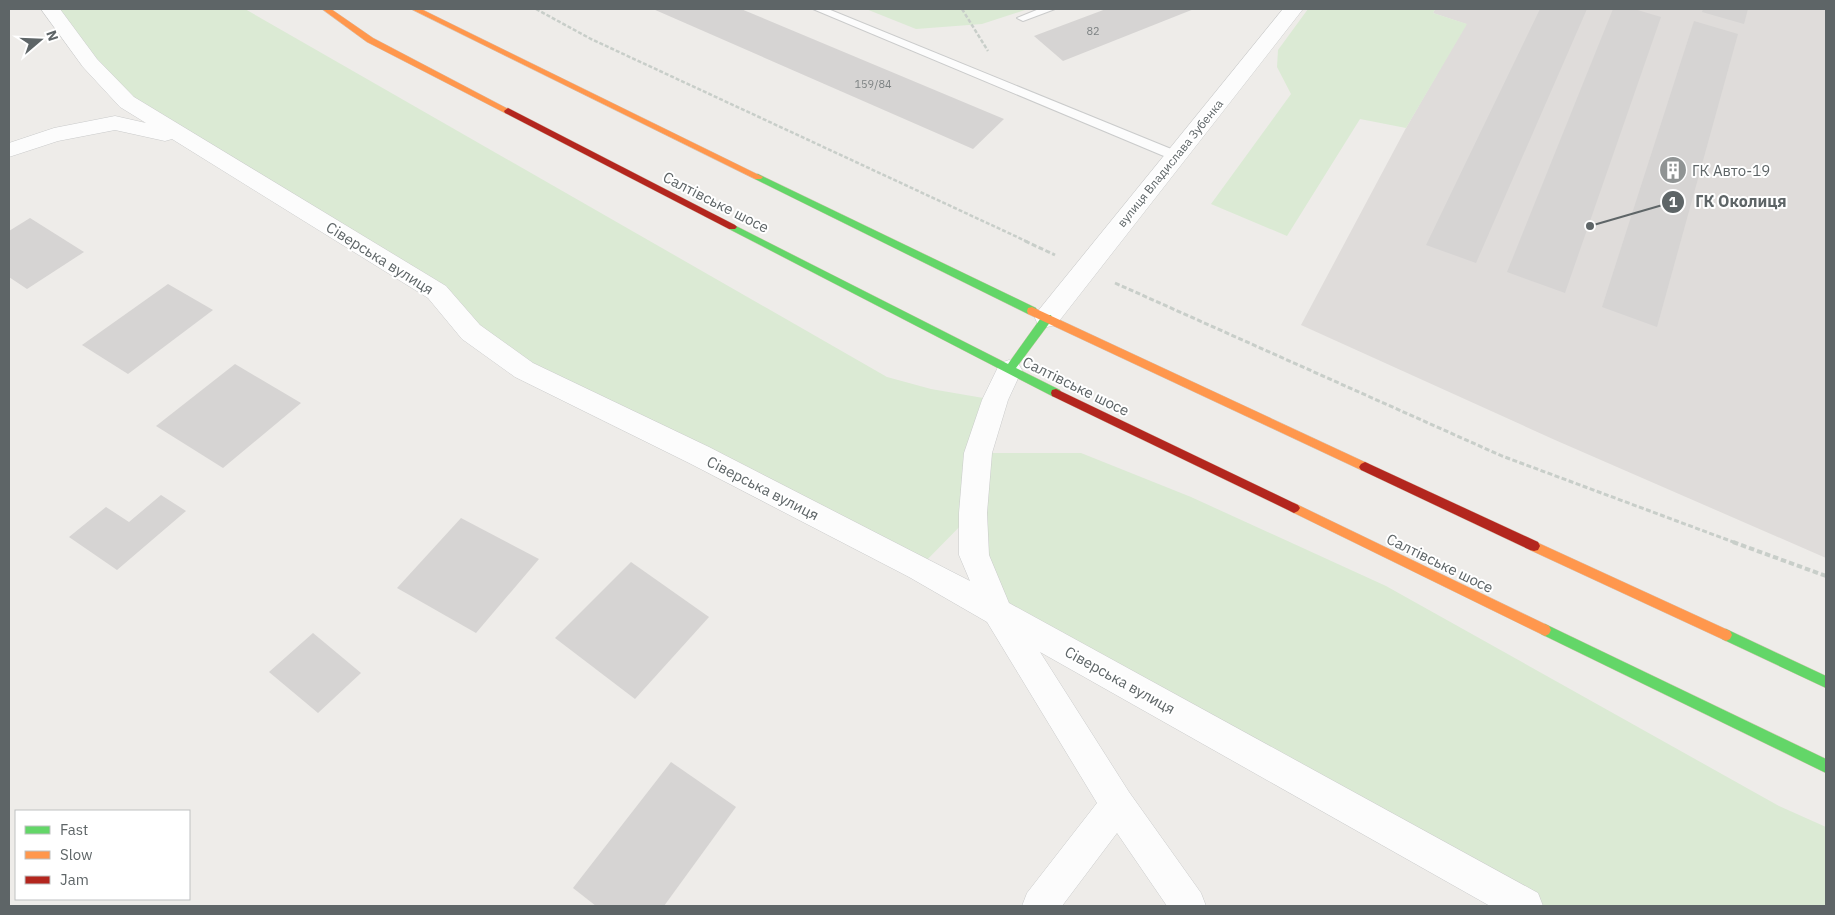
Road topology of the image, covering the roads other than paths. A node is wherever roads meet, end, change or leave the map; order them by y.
1 (50, 9) edge
2 (326, 9) edge
3 (415, 9) edge
4 (819, 9) edge
5 (1049, 9) edge
6 (1293, 9) edge
7 (1023, 18) dead end
8 (184, 138) junction
9 (9, 150) edge
10 (1176, 156) junction
11 (1047, 318) junction
12 (1009, 370) junction
13 (998, 612) junction
14 (1826, 682) edge
15 (1826, 766) edge
16 (1118, 804) junction
17 (1040, 906) edge
18 (1188, 906) edge
19 (1525, 906) edge

1 - 8 street, Сіверська вулиця
2 - 12 main road, Салтівське шосе
3 - 11 main road
4 - 10 lane
5 - 7 lane
6 - 10 street, вулиця Владислава Зубенка
8 - 9 street
8 - 13 street, Сіверська вулиця
10 - 11 street, вулиця Владислава Зубенка
11 - 12 main road
11 - 14 main road
12 - 13 street
12 - 15 main road, Салтівське шосе
13 - 16 street
13 - 19 street, Сіверська вулиця
16 - 17 street
16 - 18 street

